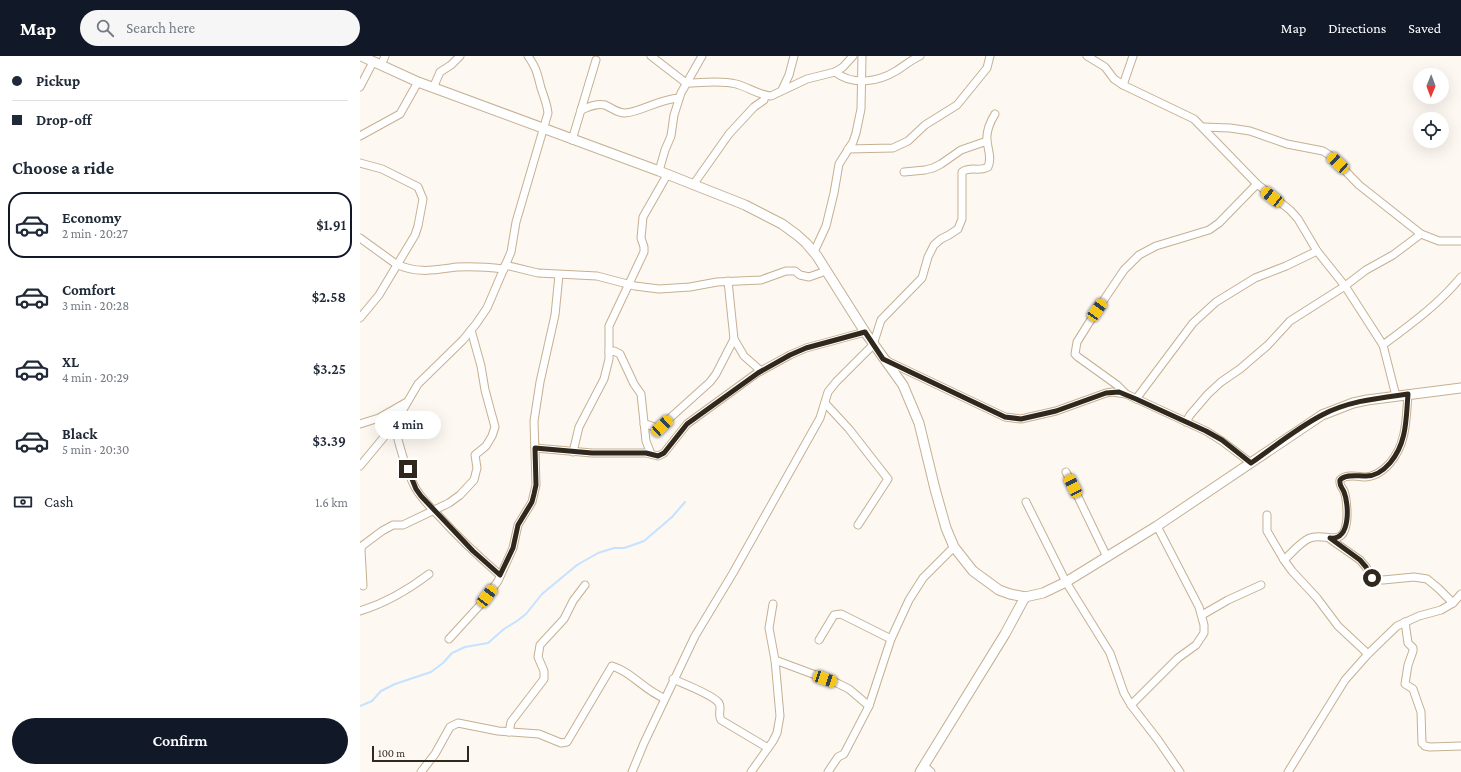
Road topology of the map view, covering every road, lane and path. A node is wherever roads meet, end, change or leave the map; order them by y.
1 (361, 56) edge
2 (385, 56) edge
3 (460, 56) edge
4 (528, 56) edge
5 (651, 56) edge
6 (702, 56) edge
7 (794, 56) edge
8 (853, 56) edge
9 (862, 56) edge
10 (920, 56) edge
11 (990, 56) edge
12 (1087, 56) edge
13 (1133, 56) edge
14 (596, 60) dead end
15 (377, 64) junction
16 (835, 72) junction
17 (418, 82) junction
18 (862, 82) junction
19 (686, 83) junction
20 (1122, 85) junction
21 (360, 87) edge
22 (433, 88) junction
23 (780, 92) junction
24 (765, 95) junction
25 (679, 98) junction
26 (581, 110) junction
27 (996, 114) dead end
28 (1203, 126) junction
29 (544, 130) junction
30 (360, 136) edge
31 (572, 140) junction
32 (987, 141) junction
33 (848, 150) junction
34 (360, 163) edge
35 (904, 172) dead end
36 (663, 173) junction
37 (1257, 184) junction
38 (693, 185) junction
39 (1421, 234) junction
40 (360, 238) edge
41 (1461, 241) edge
42 (1317, 251) junction
43 (814, 252) junction
44 (396, 264) junction
45 (505, 267) junction
46 (826, 271) junction
47 (558, 275) junction
48 (1461, 277) edge
49 (728, 281) junction
50 (628, 284) junction
51 (1345, 286) junction
52 (360, 318) edge
53 (471, 330) junction
54 (865, 332) junction
55 (734, 339) junction
56 (873, 344) junction
57 (1383, 344) junction
58 (609, 352) junction
59 (883, 359) junction
60 (761, 370) junction
61 (1461, 388) edge
62 (1126, 394) junction
63 (1408, 394) junction
64 (1396, 396) junction
65 (1136, 399) junction
66 (408, 401) junction
67 (825, 403) junction
68 (1186, 422) junction
69 (360, 424) edge
70 (644, 424) junction
71 (394, 425) junction
72 (535, 448) junction
73 (573, 452) junction
74 (651, 454) junction
75 (1251, 463) junction
76 (360, 466) edge
77 (1066, 472) dead end
78 (1026, 502) dead end
79 (434, 511) junction
80 (1266, 515) dead end
81 (858, 525) dead end
82 (1157, 526) junction
83 (1330, 538) junction
84 (954, 547) junction
85 (1107, 557) junction
86 (1284, 560) junction
87 (429, 574) dead end
88 (500, 575) junction
89 (1066, 582) junction
90 (1261, 584) dead end
91 (585, 585) dead end
92 (363, 586) dead end
93 (1461, 594) edge
94 (1024, 597) junction
95 (1453, 603) junction
96 (773, 604) dead end
97 (360, 611) edge
98 (1202, 615) junction
99 (1405, 622) junction
100 (450, 639) dead end
101 (891, 639) junction
102 (819, 640) dead end
103 (1368, 654) junction
104 (775, 660) junction
105 (674, 679) junction
106 (664, 698) junction
107 (1131, 705) junction
108 (869, 706) junction
109 (509, 732) junction
110 (1461, 746) edge
111 (768, 748) junction
112 (925, 770) edge
113 (421, 772) edge
114 (632, 772) edge
115 (751, 772) edge
116 (828, 772) edge
117 (1180, 772) edge
118 (1288, 772) edge

1 - 15 street
2 - 15 street
3 - 22 street
4 - 29 street
5 - 19 street
6 - 19 street
7 - 23 street
8 - 16 street
9 - 18 street
10 - 18 street
11 - 33 street
12 - 20 street
13 - 20 street
14 - 26 street
15 - 17 street
15 - 21 street
16 - 18 street
16 - 23 street
17 - 22 street
17 - 30 street
18 - 33 street
19 - 24 street
19 - 25 street
20 - 28 street
22 - 29 street
23 - 24 street
24 - 38 street
25 - 26 street
25 - 36 street
26 - 31 street
27 - 32 street
28 - 37 street
28 - 39 street
29 - 31 street
29 - 45 street
31 - 36 street
32 - 35 street
32 - 56 street
33 - 43 street
34 - 44 street
36 - 38 street
36 - 50 street
37 - 42 street
37 - 62 street
38 - 43 street
39 - 41 street
39 - 51 street
40 - 44 street
42 - 51 street
42 - 65 street
43 - 46 street
44 - 45 street
44 - 52 street
45 - 47 street
45 - 53 street
46 - 49 street
46 - 54 street
47 - 50 street
47 - 72 street
48 - 57 street
49 - 50 street
49 - 55 street
50 - 58 street
51 - 57 street
51 - 68 street
53 - 66 street
53 - 79 street
54 - 56 street
54 - 60 street
55 - 60 street
55 - 70 street
56 - 59 street
56 - 67 street
57 - 64 street
58 - 70 street
58 - 73 street
59 - 62 street
59 - 84 street
60 - 74 street
61 - 63 street
62 - 65 street
63 - 64 street
63 - 83 street
64 - 75 street
65 - 68 street
66 - 69 street
66 - 71 street
67 - 81 street
67 - 105 street
68 - 75 street
70 - 74 street
71 - 76 street
71 - 79 street
72 - 73 street
72 - 88 street
73 - 74 street
75 - 82 street
77 - 85 street
78 - 89 street
79 - 88 street
79 - 92 street
80 - 86 street
82 - 85 street
82 - 98 street
83 - 86 street
83 - 95 street
84 - 94 street
84 - 101 street
85 - 89 street
86 - 103 street
87 - 97 street
88 - 100 street
89 - 94 street
89 - 107 street
90 - 98 street
91 - 109 street
93 - 95 street
94 - 112 street
95 - 99 street
96 - 104 street
98 - 107 street
99 - 103 street
99 - 110 street
101 - 102 street
101 - 108 street
103 - 118 street
104 - 108 street
104 - 111 street
105 - 106 street
105 - 111 street
106 - 109 street
106 - 114 street
107 - 117 street
108 - 116 street
109 - 113 street
111 - 115 street

